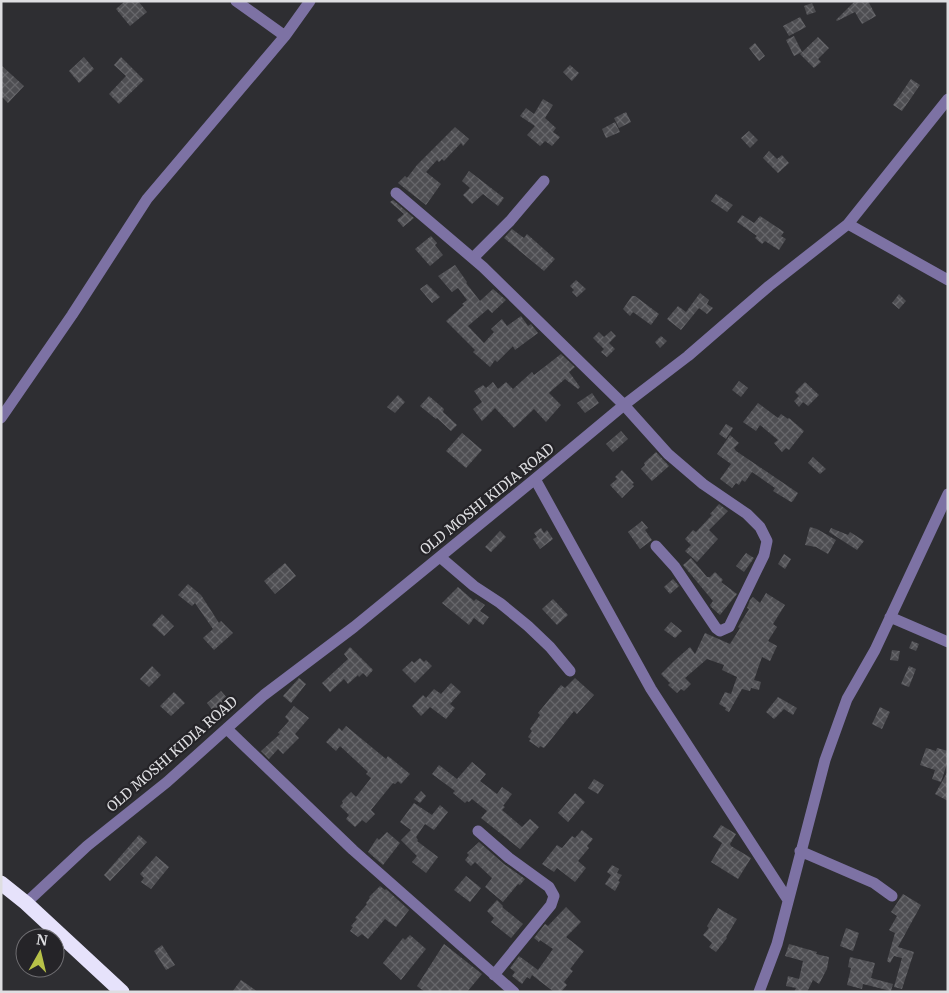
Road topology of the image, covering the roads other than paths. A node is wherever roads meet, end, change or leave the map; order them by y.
1 (236, 1) edge
2 (310, 1) edge
3 (285, 36) junction
4 (948, 99) edge
5 (544, 181) dead end
6 (396, 193) dead end
7 (848, 224) junction
8 (473, 258) junction
9 (948, 280) edge
10 (624, 405) junction
11 (1, 418) edge
12 (536, 479) junction
13 (948, 494) edge
14 (656, 546) dead end
15 (440, 557) junction
16 (890, 617) junction
17 (948, 642) edge
18 (570, 671) dead end
19 (226, 729) junction
20 (478, 831) dead end
21 (800, 851) junction
22 (1, 883) edge
23 (892, 896) dead end
24 (788, 900) junction
25 (26, 903) junction
26 (494, 975) junction
27 (122, 992) edge
28 (514, 992) edge
29 (759, 992) edge

1 - 3 street
2 - 3 street
3 - 11 street
4 - 7 street, OLD MOSHI KIDIA ROAD
5 - 8 street
6 - 8 street
7 - 9 street
7 - 10 street, OLD MOSHI KIDIA ROAD
8 - 10 street
10 - 12 street, OLD MOSHI KIDIA ROAD
10 - 14 street
12 - 15 street, OLD MOSHI KIDIA ROAD
12 - 24 street
13 - 16 street
15 - 18 street
15 - 19 street, OLD MOSHI KIDIA ROAD
16 - 17 street
16 - 21 street
19 - 25 street, OLD MOSHI KIDIA ROAD
19 - 26 street
20 - 26 street
21 - 23 street
21 - 24 street
22 - 25 highway
24 - 29 street
25 - 27 highway
26 - 28 street

